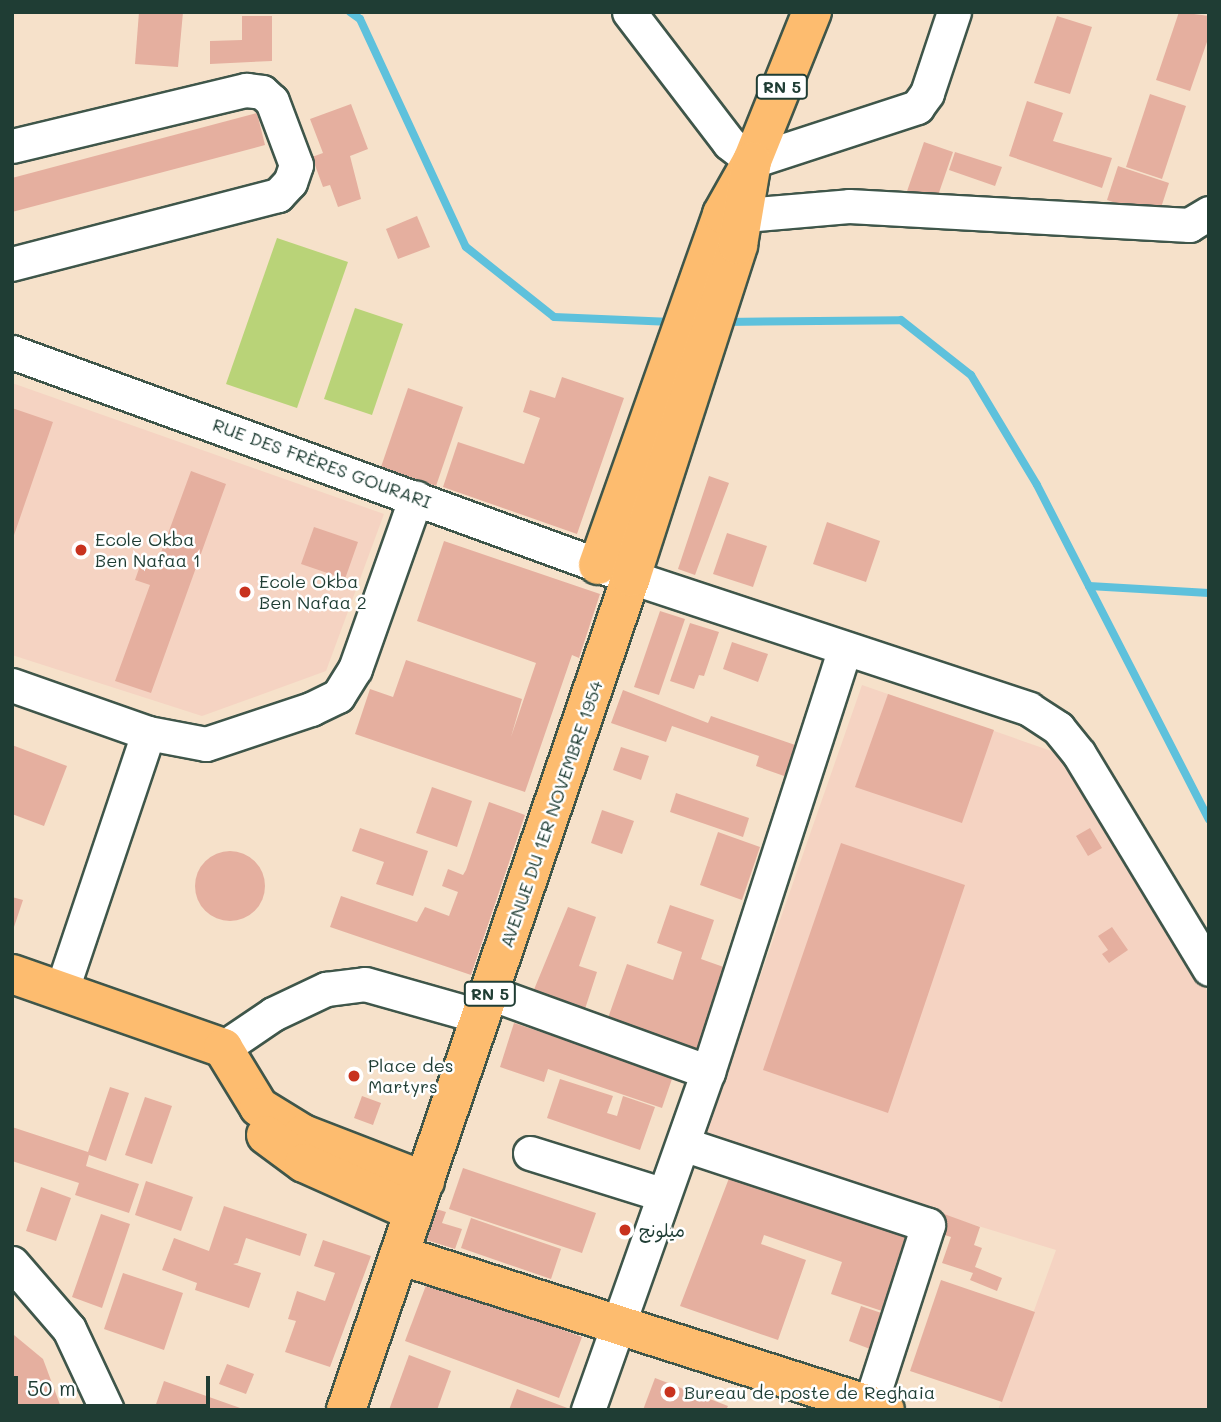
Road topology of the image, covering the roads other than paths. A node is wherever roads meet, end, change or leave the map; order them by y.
1 (629, 12) edge
2 (812, 12) edge
3 (954, 12) edge
4 (12, 146) edge
5 (752, 161) junction
6 (1209, 213) edge
7 (745, 215) junction
8 (12, 264) edge
9 (717, 266) junction
10 (12, 352) edge
11 (416, 497) junction
12 (614, 571) junction
13 (845, 649) junction
14 (12, 685) edge
15 (148, 733) junction
16 (1209, 969) edge
17 (12, 974) edge
18 (61, 992) junction
19 (486, 1005) junction
20 (223, 1048) junction
21 (708, 1072) junction
22 (682, 1144) junction
23 (530, 1153) dead end
24 (664, 1195) junction
25 (420, 1196) junction
26 (399, 1255) junction
27 (15, 1271) edge
28 (619, 1324) junction
29 (877, 1407) edge
30 (107, 1410) edge
31 (346, 1410) edge
32 (588, 1410) edge

1 - 5 street
2 - 5 main road, RN 5
3 - 5 street
4 - 8 street
5 - 7 main road, RN 5
5 - 9 main road, RN 5
6 - 7 street
7 - 9 main road, RN 5
9 - 12 main road, AVENUE DU 1ER NOVEMBRE 1954 / RN 5
10 - 11 street, RUE DES FRÈRES GOURARI
11 - 12 street, RUE DES FRÈRES GOURARI
11 - 15 street
12 - 13 street, RUE DES FRÈRES GOURARI
12 - 19 main road, AVENUE DU 1ER NOVEMBRE 1954 / RN 5
13 - 16 street, RUE DES FRÈRES GOURARI
13 - 21 street
14 - 15 street
15 - 18 street
17 - 18 main road
18 - 20 main road
19 - 20 street
19 - 21 street
19 - 25 main road, AVENUE DU 1ER NOVEMBRE 1954 / RN 5
20 - 25 main road
21 - 22 street
22 - 24 street
22 - 29 street
23 - 24 street
24 - 28 street
25 - 26 main road, AVENUE DU 1ER NOVEMBRE 1954 / RN 5
26 - 28 main road
26 - 31 main road, AVENUE DU 1ER NOVEMBRE 1954 / RN 5
27 - 30 street
28 - 29 main road
28 - 32 street

